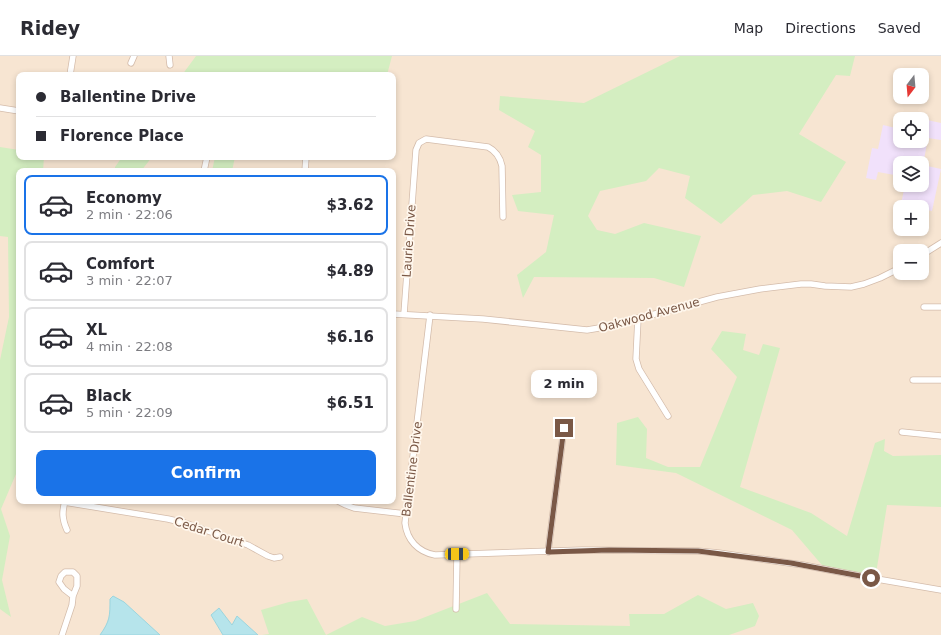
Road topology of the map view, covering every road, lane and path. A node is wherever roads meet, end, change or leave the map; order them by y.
1 (73, 56) edge
2 (134, 56) edge
3 (169, 56) edge
4 (131, 63) dead end
5 (170, 65) dead end
6 (70, 72) edge
7 (0, 108) edge
8 (16, 111) edge
9 (503, 217) dead end
10 (941, 243) edge
11 (929, 251) edge
12 (893, 272) edge
13 (924, 307) dead end
14 (941, 307) edge
15 (396, 314) edge
16 (404, 314) junction
17 (430, 315) junction
18 (638, 318) junction
19 (913, 380) dead end
20 (941, 380) edge
21 (668, 416) dead end
22 (564, 428) dead end
23 (902, 432) dead end
24 (941, 436) edge
25 (64, 504) edge
26 (77, 504) edge
27 (344, 504) edge
28 (406, 514) junction
29 (67, 530) dead end
30 (548, 552) junction
31 (457, 554) junction
32 (280, 557) dead end
33 (941, 590) edge
34 (73, 596) dead end
35 (456, 609) dead end
36 (62, 635) edge

1 - 6 street
2 - 4 street
3 - 5 street
7 - 8 street
9 - 16 street, Laurie Drive
10 - 11 street
12 - 18 street, Oakwood Avenue
13 - 14 street
15 - 16 street, Oakwood Avenue
16 - 17 street, Oakwood Avenue
17 - 18 street, Oakwood Avenue
17 - 28 street, Ballentine Drive
18 - 21 street
19 - 20 street
22 - 30 street
23 - 24 street
25 - 29 street
26 - 32 street, Cedar Court
27 - 28 street
28 - 31 street, Ballentine Drive
30 - 31 street, Ballentine Drive
30 - 33 street, Ballentine Drive
31 - 35 street
34 - 36 street

